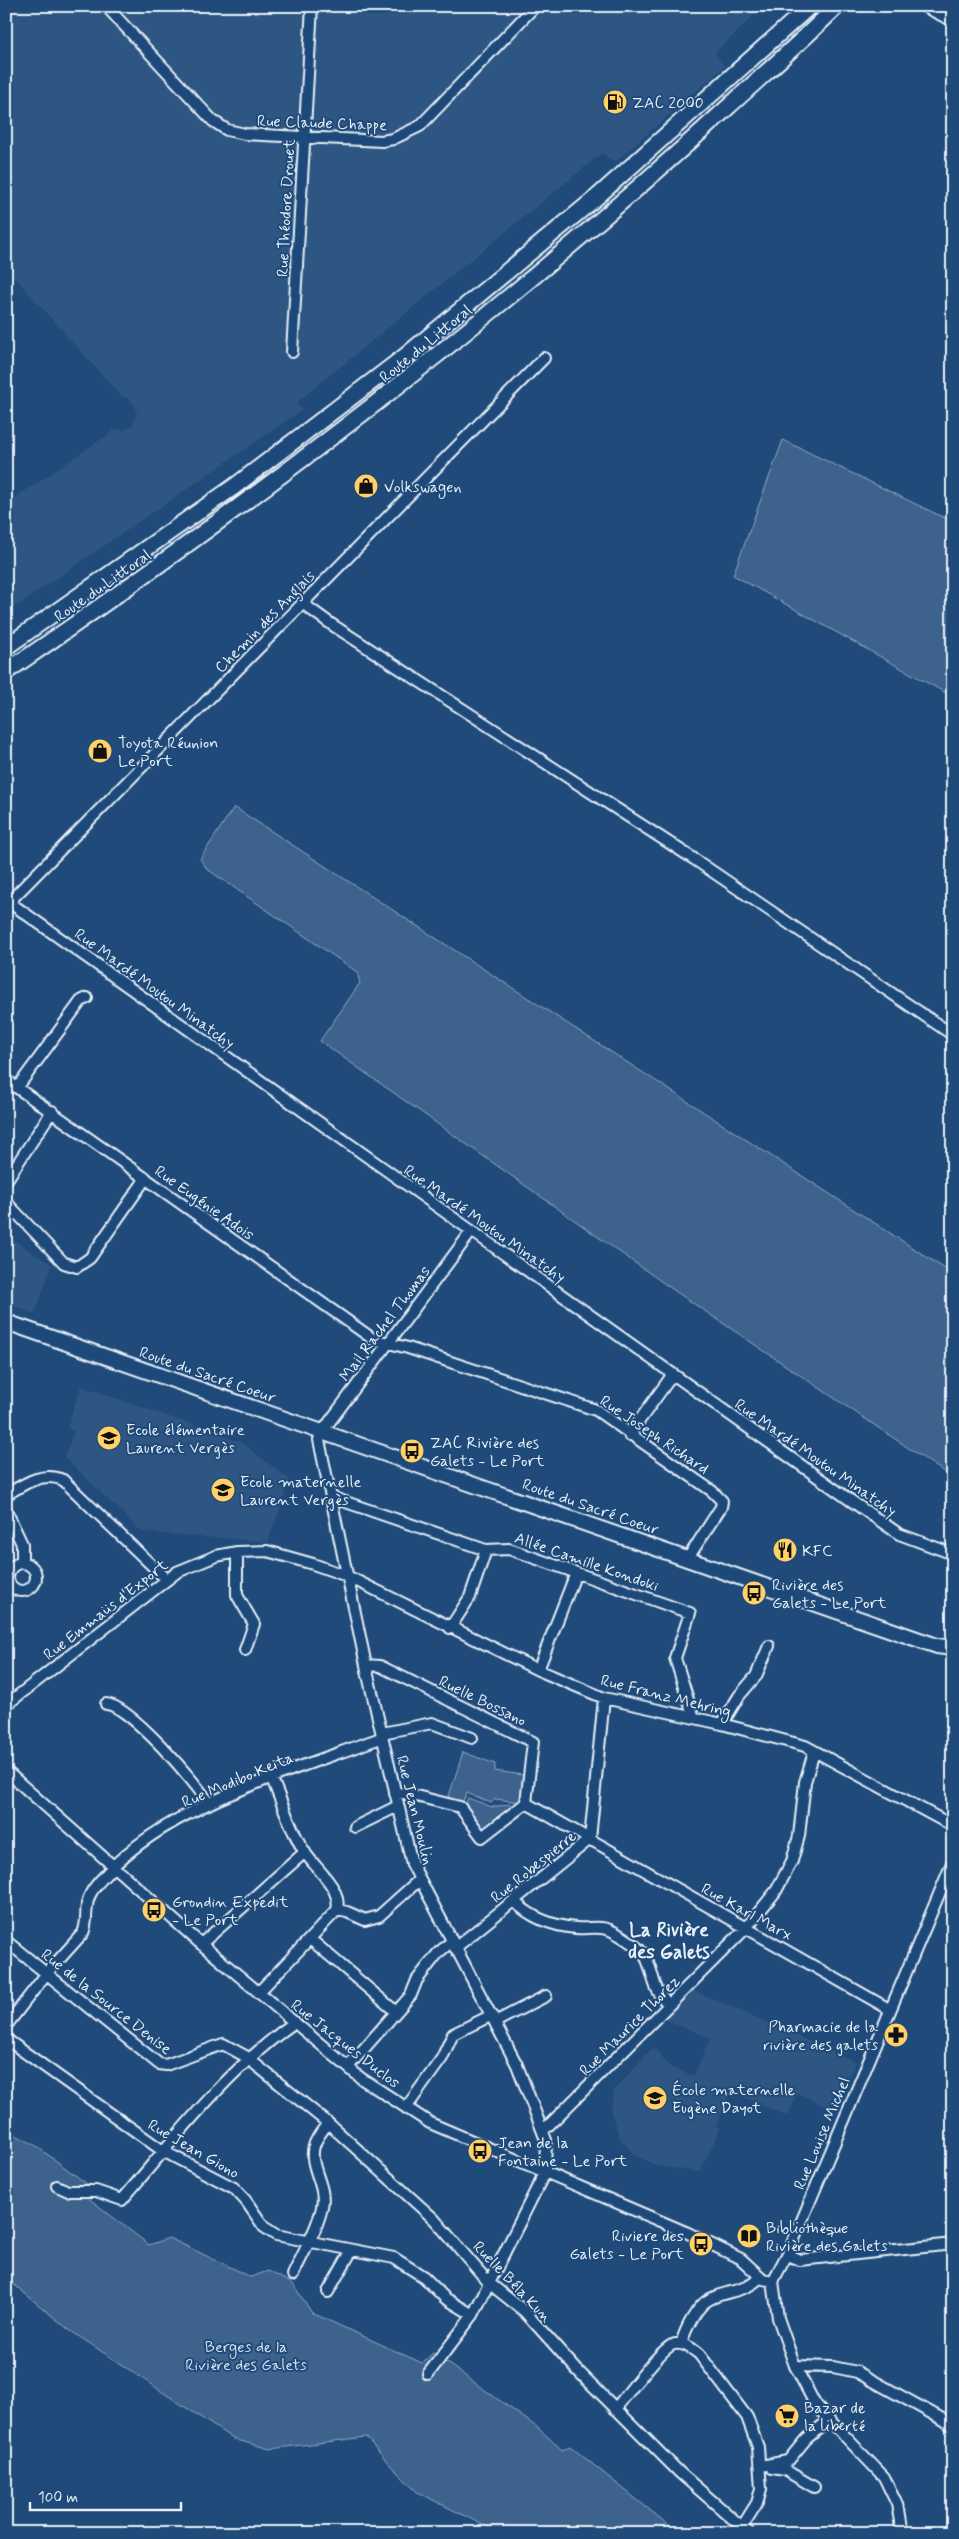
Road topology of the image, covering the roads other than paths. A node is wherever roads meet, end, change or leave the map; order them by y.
1 (106, 6) edge
2 (312, 6) edge
3 (535, 6) edge
4 (810, 6) edge
5 (837, 6) edge
6 (923, 6) edge
7 (953, 21) edge
8 (305, 137) junction
9 (292, 352) dead end
10 (544, 358) dead end
11 (302, 603) junction
12 (6, 646) edge
13 (6, 672) edge
14 (7, 903) edge
15 (87, 998) dead end
16 (953, 1035) edge
17 (6, 1080) edge
18 (17, 1088) junction
19 (52, 1111) junction
20 (146, 1178) junction
21 (6, 1180) edge
22 (6, 1202) edge
23 (471, 1232) junction
24 (6, 1322) edge
25 (388, 1343) junction
26 (673, 1374) junction
27 (322, 1432) junction
28 (629, 1435) junction
29 (6, 1495) edge
30 (331, 1497) junction
31 (6, 1510) edge
32 (486, 1550) junction
33 (237, 1552) junction
34 (953, 1554) edge
35 (688, 1558) junction
36 (22, 1562) dead end
37 (576, 1573) junction
38 (347, 1576) junction
39 (166, 1579) junction
40 (450, 1628) junction
41 (770, 1646) dead end
42 (937, 1646) junction
43 (953, 1648) edge
44 (245, 1650) dead end
45 (953, 1658) edge
46 (366, 1666) junction
47 (538, 1670) junction
48 (604, 1698) junction
49 (106, 1704) dead end
50 (6, 1705) edge
51 (694, 1718) junction
52 (722, 1724) junction
53 (382, 1735) junction
54 (472, 1738) dead end
55 (814, 1752) junction
56 (6, 1772) edge
57 (272, 1779) junction
58 (395, 1794) junction
59 (526, 1803) junction
60 (209, 1804) junction
61 (398, 1806) junction
62 (953, 1826) edge
63 (355, 1827) dead end
64 (590, 1839) junction
65 (305, 1852) junction
66 (953, 1861) edge
67 (114, 1866) junction
68 (418, 1880) junction
69 (514, 1901) junction
70 (337, 1910) junction
71 (746, 1928) junction
72 (310, 1939) junction
73 (6, 1941) edge
74 (201, 1944) junction
75 (453, 1945) junction
76 (47, 1973) junction
77 (258, 1993) junction
78 (546, 1996) dead end
79 (669, 2005) junction
80 (889, 2009) junction
81 (395, 2011) junction
82 (494, 2019) junction
83 (295, 2022) junction
84 (6, 2026) edge
85 (6, 2040) edge
86 (249, 2059) junction
87 (348, 2068) junction
88 (406, 2108) junction
89 (328, 2123) junction
90 (544, 2130) junction
91 (163, 2152) junction
92 (545, 2172) junction
93 (57, 2186) dead end
94 (308, 2241) junction
95 (953, 2244) edge
96 (352, 2250) junction
97 (789, 2252) junction
98 (293, 2275) dead end
99 (760, 2277) junction
100 (489, 2282) junction
101 (773, 2282) junction
102 (328, 2292) dead end
103 (473, 2315) junction
104 (681, 2344) junction
105 (795, 2366) junction
106 (428, 2374) dead end
107 (615, 2409) junction
108 (829, 2420) junction
109 (953, 2428) edge
110 (761, 2466) junction
111 (814, 2487) dead end
112 (745, 2530) edge
113 (902, 2533) edge

1 - 8 street, Rue Claude Chappe
2 - 8 street, Rue Théodore Drouet
3 - 8 street, Rue Claude Chappe
4 - 12 highway, Route du Littoral
5 - 13 highway, Route du Littoral
6 - 7 street
8 - 9 street, Rue Théodore Drouet
10 - 11 street, Chemin des Anglais
11 - 14 street, Chemin des Anglais
11 - 16 street
14 - 23 street, Rue Mardé Moutou Minatchy
15 - 18 street
17 - 18 street, Rue Eugénie Adois
18 - 19 street, Rue Eugénie Adois
19 - 20 street, Rue Eugénie Adois
19 - 21 street
20 - 22 street
20 - 25 street, Rue Eugénie Adois
23 - 25 street, Mail Rachel Thomas
23 - 26 street, Rue Mardé Moutou Minatchy
24 - 27 main road, Route du Sacré Coeur
25 - 27 street, Mail Rachel Thomas
25 - 28 street, Rue Joseph Richard
26 - 28 street
26 - 34 street, Rue Mardé Moutou Minatchy
27 - 30 street, Rue Jean Moulin
27 - 35 main road, Route du Sacré Coeur
28 - 35 street, Rue Joseph Richard
29 - 39 street
30 - 32 street, Allée Camille Kondoki
30 - 38 street, Rue Jean Moulin
31 - 36 street
32 - 37 street, Allée Camille Kondoki
32 - 40 street
33 - 38 street, Rue Emmaüs d'Export
33 - 39 street, Rue Emmaüs d'Export
33 - 44 street
35 - 42 main road, Route du Sacré Coeur
37 - 47 street
37 - 51 street, Allée Camille Kondoki
38 - 40 street, Rue Franz Mehring
38 - 46 street, Rue Jean Moulin
39 - 50 street, Rue Emmaüs d'Export
40 - 47 street, Rue Franz Mehring
41 - 52 street
42 - 43 main road, Route du Sacré Coeur
42 - 45 main road, Route du Sacré Coeur
46 - 53 street, Rue Jean Moulin
46 - 59 street, Ruelle Bossano
47 - 48 street, Rue Franz Mehring
48 - 51 street, Rue Franz Mehring
48 - 64 street, Rue Robespierre
49 - 60 street
51 - 52 street, Rue Franz Mehring
52 - 55 street, Rue Franz Mehring
53 - 54 street, Rue Modibo Keita
53 - 57 street, Rue Modibo Keita
53 - 58 street, Rue Jean Moulin
55 - 62 street, Rue Franz Mehring
55 - 71 street, Rue Maurice Thorez
56 - 67 street, Rue Jacques Duclos
57 - 60 street, Rue Modibo Keita
57 - 65 street
58 - 59 street
58 - 61 street, Rue Jean Moulin
59 - 64 street, Rue Karl Marx
60 - 67 street, Rue Modibo Keita
61 - 63 street
61 - 68 street, Rue Jean Moulin
64 - 69 street, Rue Robespierre
64 - 71 street, Rue Karl Marx
65 - 70 street
65 - 74 street
66 - 80 street, Rue Louise Michel
67 - 74 street, Rue Jacques Duclos
67 - 76 street, Rue Modibo Keita
68 - 70 street
68 - 75 street, Rue Jean Moulin
69 - 75 street, Rue Robespierre
69 - 79 street
70 - 72 street
71 - 79 street, Rue Maurice Thorez
71 - 80 street, Rue Karl Marx
72 - 77 street
72 - 81 street
73 - 76 street, Rue de la Source Denise
74 - 77 street, Rue Jacques Duclos
75 - 81 street, Rue Robespierre
75 - 82 street, Rue Jean Moulin
76 - 84 street, Rue Modibo Keita
76 - 86 street, Rue de la Source Denise
77 - 83 street, Rue Jacques Duclos
78 - 82 street
79 - 90 street, Rue Maurice Thorez
80 - 97 street, Rue Louise Michel
81 - 87 street, Rue Robespierre
82 - 88 street
82 - 90 street, Rue Jean Moulin
83 - 86 street
83 - 87 street, Rue Jacques Duclos
85 - 91 street, Rue Jean Giono
86 - 89 street, Ruelle Béla Kun
86 - 91 street
87 - 88 street, Rue Jacques Duclos
88 - 92 street, Rue Jacques Duclos
89 - 94 street
89 - 100 street, Ruelle Béla Kun
90 - 92 street, Rue Jean Moulin
91 - 93 street
91 - 94 street, Rue Jean Giono
92 - 99 street, Rue Jacques Duclos
92 - 100 street
94 - 96 street, Rue Jean Giono
94 - 98 street
95 - 97 street
96 - 102 street
96 - 103 street, Rue Jean Giono
97 - 101 street, Rue Louise Michel
99 - 101 street, Rue Jacques Duclos
99 - 104 street
100 - 103 street
100 - 107 street, Ruelle Béla Kun
101 - 105 street
103 - 106 street
104 - 107 street
104 - 110 street
105 - 108 street
105 - 109 street
107 - 112 street, Ruelle Béla Kun
108 - 110 street
108 - 113 street
110 - 111 street
110 - 112 street

